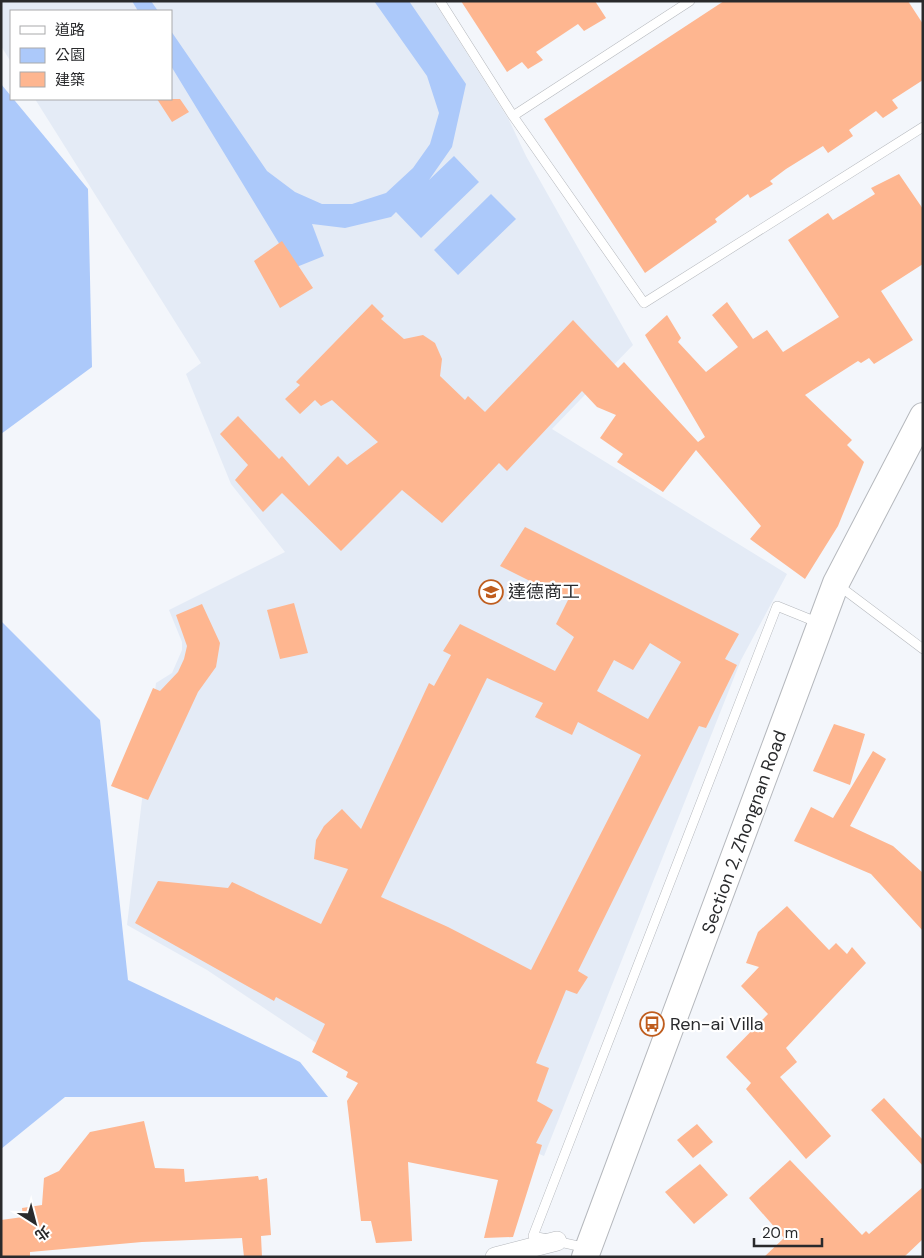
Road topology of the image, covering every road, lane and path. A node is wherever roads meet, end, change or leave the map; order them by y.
1 (440, 1) edge
2 (690, 1) edge
3 (513, 116) junction
4 (923, 127) edge
5 (923, 416) edge
6 (836, 583) junction
7 (821, 623) junction
8 (923, 649) edge
9 (557, 1241) junction
10 (587, 1252) edge
11 (495, 1257) edge

1 - 3 lane
2 - 3 lane
3 - 4 lane
5 - 6 main road, Section 2, Zhongnan Road
6 - 7 main road, Section 2, Zhongnan Road
6 - 8 lane
7 - 9 lane
7 - 10 main road, Section 2, Zhongnan Road
9 - 10 lane
9 - 11 street

